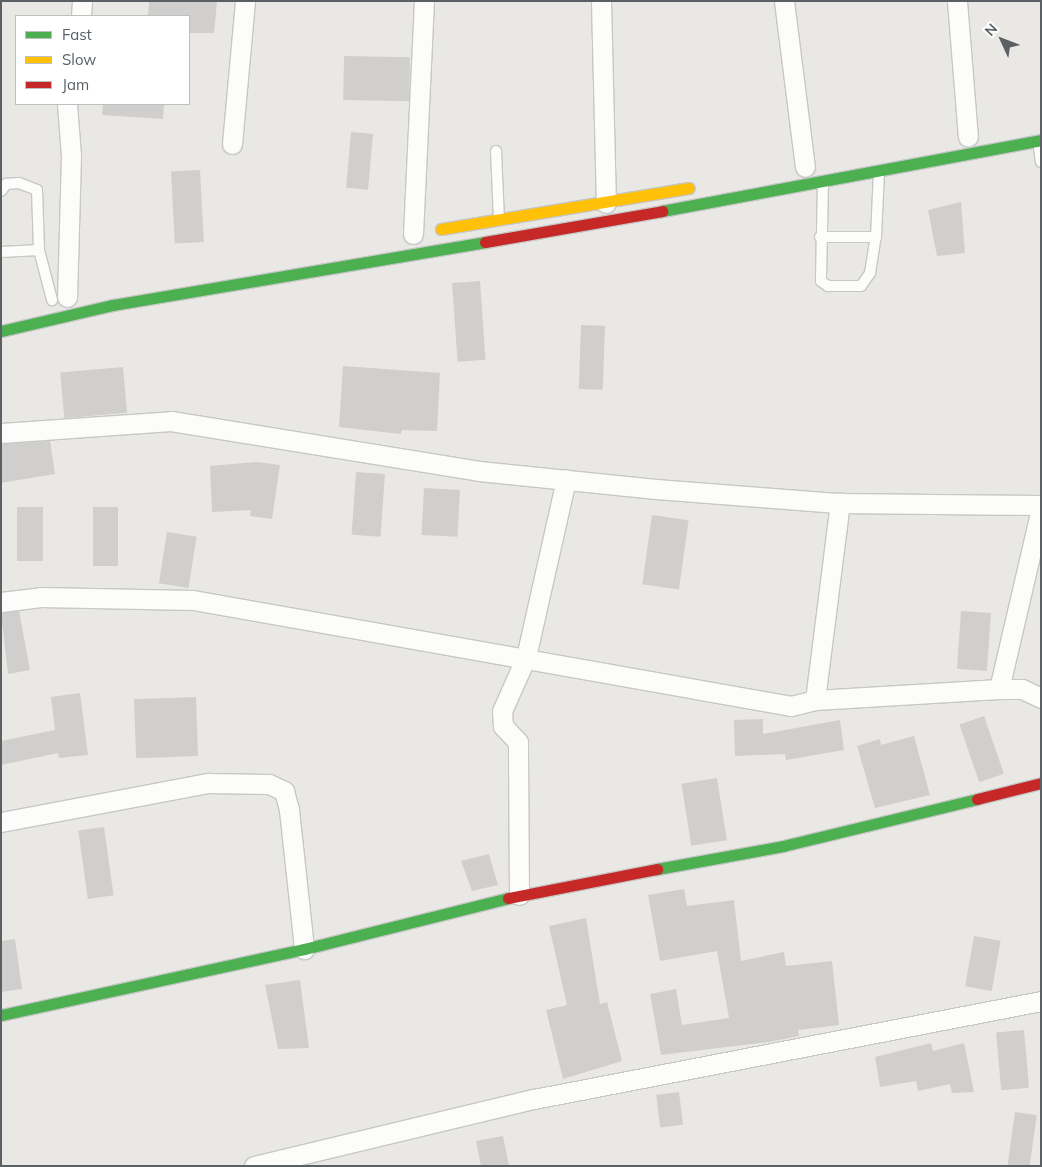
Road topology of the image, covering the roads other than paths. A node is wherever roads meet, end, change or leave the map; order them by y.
1 (82, 1) edge
2 (245, 1) edge
3 (424, 1) edge
4 (601, 1) edge
5 (784, 1) edge
6 (957, 1) edge
7 (81, 15) edge
8 (67, 105) edge
9 (965, 137) dead end
10 (1039, 140) edge
11 (232, 144) dead end
12 (496, 151) dead end
13 (1041, 162) edge
14 (806, 167) dead end
15 (879, 172) junction
16 (823, 182) junction
17 (701, 186) dead end
18 (1, 191) edge
19 (606, 203) junction
20 (499, 220) junction
21 (408, 235) joint
22 (820, 237) junction
23 (876, 237) junction
24 (39, 250) junction
25 (1, 252) edge
26 (68, 297) junction
27 (35, 304) dead end
28 (1, 331) edge
29 (1, 432) edge
30 (566, 480) junction
31 (840, 503) junction
32 (1041, 507) edge
33 (1, 602) edge
34 (526, 657) junction
35 (999, 689) junction
36 (1041, 698) edge
37 (815, 700) junction
38 (1041, 782) edge
39 (1, 822) edge
40 (518, 895) junction
41 (304, 949) junction
42 (1041, 1001) edge
43 (1, 1015) edge
44 (254, 1166) edge

1 - 7 street
2 - 11 street
3 - 21 street
4 - 19 street
5 - 14 street
6 - 9 street
8 - 26 street
10 - 13 lane
10 - 15 street
12 - 20 lane
15 - 16 street
15 - 23 lane
16 - 22 lane
16 - 28 street
17 - 19 street
18 - 24 lane
19 - 20 street
20 - 21 street
22 - 23 lane
22 - 23 lane
24 - 25 lane
24 - 26 lane
26 - 27 street
29 - 30 street
30 - 31 street
30 - 34 street
31 - 32 street
31 - 37 street
32 - 35 street
33 - 34 street
34 - 37 street
34 - 40 street
35 - 36 street
35 - 37 street
38 - 40 street
39 - 41 street
40 - 41 street
41 - 43 street
42 - 44 street

